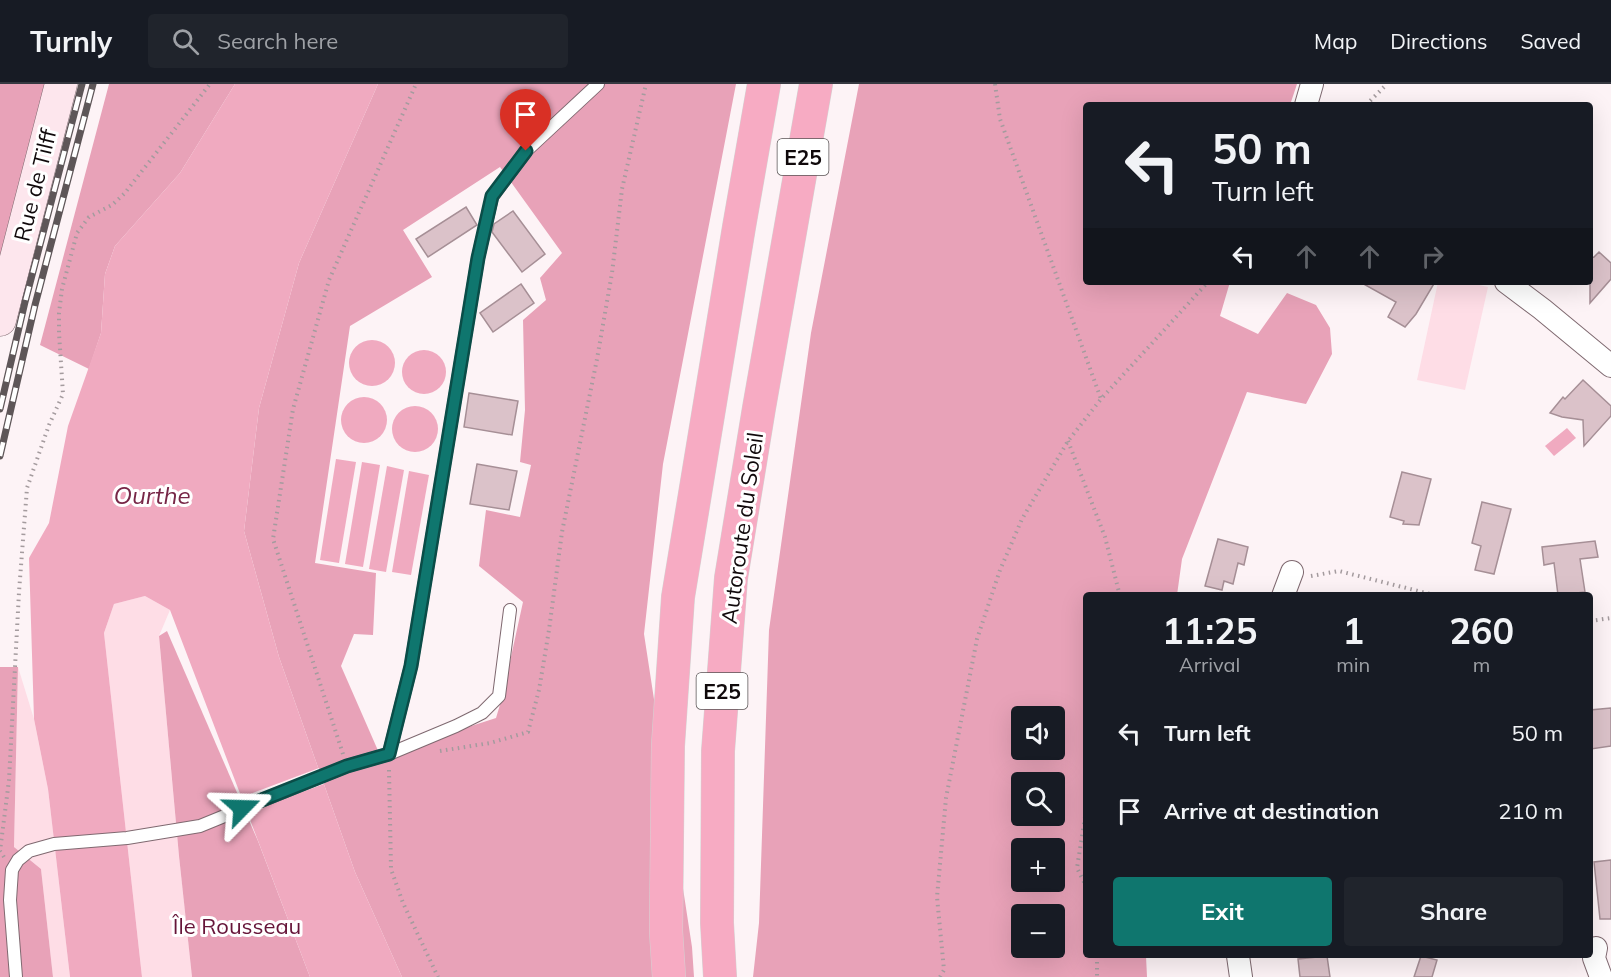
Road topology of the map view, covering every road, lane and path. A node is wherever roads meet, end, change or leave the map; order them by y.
1 (61, 84) edge
2 (210, 84) edge
3 (416, 84) edge
4 (598, 84) edge
5 (646, 84) edge
6 (764, 84) edge
7 (816, 84) edge
8 (995, 84) edge
9 (1312, 84) edge
10 (1387, 84) edge
11 (1307, 102) edge
12 (1369, 102) edge
13 (1205, 285) edge
14 (1510, 285) edge
15 (0, 320) edge
16 (1611, 366) edge
17 (1101, 399) junction
18 (1068, 441) junction
19 (1293, 572) joint
20 (1119, 592) edge
21 (1285, 592) edge
22 (1422, 592) edge
23 (510, 610) dead end
24 (1611, 618) edge
25 (1593, 621) edge
26 (438, 751) dead end
27 (389, 754) junction
28 (347, 766) junction
29 (1083, 830) edge
30 (12, 870) junction
31 (1083, 880) edge
32 (1599, 948) edge
33 (1097, 958) edge
34 (1238, 958) edge
35 (16, 977) edge
36 (438, 977) edge
37 (669, 977) edge
38 (720, 977) edge
39 (940, 977) edge
40 (1097, 977) edge
41 (1240, 977) edge
42 (1601, 977) edge

1 - 15 main road, Rue de Tilff
2 - 30 path
3 - 28 path
4 - 27 lane
5 - 26 path
6 - 37 highway, E25
7 - 38 highway, Autoroute du Soleil / E25
8 - 17 path
9 - 11 street
10 - 12 path
13 - 17 path
14 - 16 street
17 - 18 path
18 - 20 path
18 - 39 path
19 - 21 street
19 - 22 path
23 - 27 lane
24 - 25 path
27 - 28 lane
27 - 36 path
28 - 30 lane
29 - 31 path
30 - 35 lane
32 - 42 street
33 - 40 path
34 - 41 street

